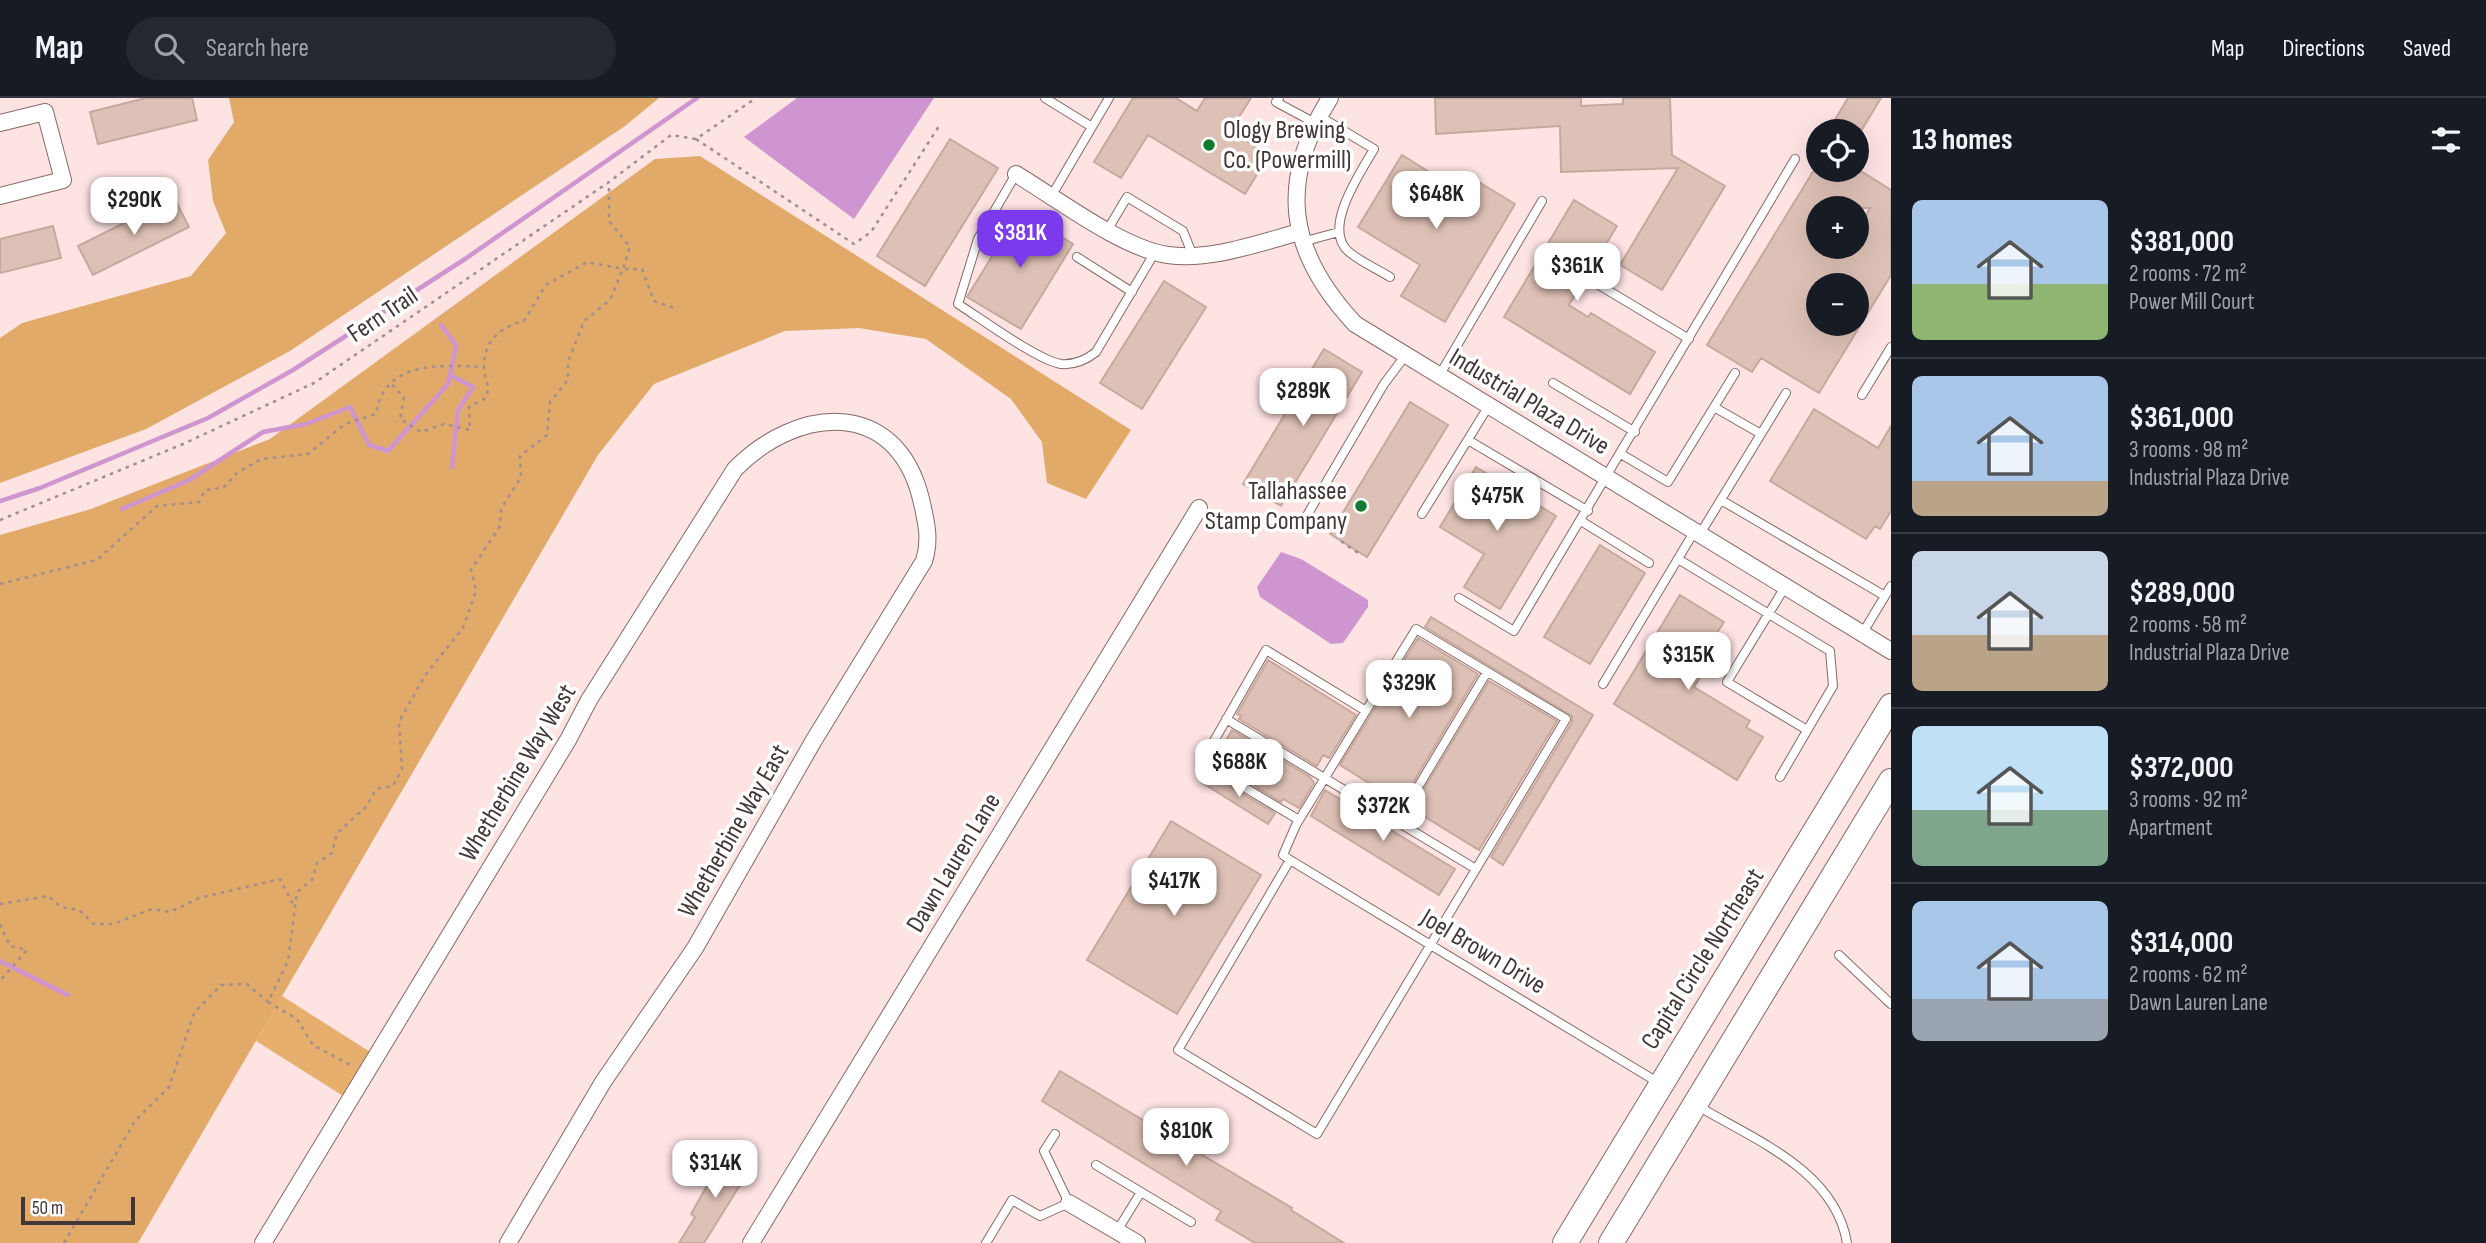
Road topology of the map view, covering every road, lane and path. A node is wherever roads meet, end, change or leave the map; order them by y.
1 (756, 98) edge
2 (1045, 98) edge
3 (1109, 98) edge
4 (1279, 98) edge
5 (1330, 98) edge
6 (1317, 120) junction
7 (941, 122) dead end
8 (0, 123) edge
9 (1092, 127) junction
10 (696, 139) junction
11 (1795, 159) dead end
12 (1016, 174) joint
13 (609, 181) junction
14 (1052, 195) junction
15 (0, 196) edge
16 (1542, 201) dead end
17 (1108, 229) junction
18 (1339, 232) junction
19 (1301, 237) junction
20 (1155, 252) junction
21 (1193, 256) junction
22 (1077, 257) dead end
23 (623, 269) junction
24 (1390, 278) dead end
25 (1598, 285) dead end
26 (1132, 292) junction
27 (677, 309) dead end
28 (1689, 339) junction
29 (1891, 346) edge
30 (1405, 356) junction
31 (484, 367) junction
32 (1735, 373) dead end
33 (1439, 376) junction
34 (390, 383) junction
35 (1553, 383) dead end
36 (1786, 393) dead end
37 (1862, 395) dead end
38 (1488, 407) junction
39 (1714, 407) junction
40 (1635, 432) junction
41 (881, 435) joint
42 (1761, 435) junction
43 (1468, 440) junction
44 (1622, 454) junction
45 (1607, 479) junction
46 (1721, 500) junction
47 (1199, 508) dead end
48 (1588, 511) junction
49 (1422, 514) dead end
50 (1306, 517) dead end
51 (0, 520) edge
52 (1581, 521) junction
53 (1697, 533) junction
54 (1341, 541) dead end
55 (1358, 553) dead end
56 (1678, 559) junction
57 (1649, 563) dead end
58 (0, 584) edge
59 (1891, 586) edge
60 (1785, 587) junction
61 (1885, 596) junction
62 (1459, 598) dead end
63 (1769, 614) junction
64 (1863, 634) junction
65 (1891, 651) edge
66 (1487, 672) junction
67 (1603, 684) dead end
68 (1891, 706) edge
69 (1366, 711) junction
70 (1226, 719) junction
71 (1807, 730) junction
72 (1780, 777) dead end
73 (1325, 778) junction
74 (1891, 781) edge
75 (1299, 820) junction
76 (1397, 822) junction
77 (1287, 857) junction
78 (1476, 869) junction
79 (0, 904) edge
80 (295, 908) junction
81 (0, 924) edge
82 (1430, 944) junction
83 (1839, 955) dead end
84 (1, 980) edge
85 (268, 1002) junction
86 (1891, 1004) edge
87 (352, 1066) dead end
88 (1661, 1084) junction
89 (1695, 1104) junction
90 (1055, 1134) dead end
91 (1096, 1165) dead end
92 (1140, 1192) junction
93 (1069, 1203) junction
94 (1191, 1222) dead end
95 (1117, 1231) junction
96 (64, 1243) edge
97 (263, 1243) edge
98 (508, 1243) edge
99 (751, 1243) edge
100 (986, 1243) edge
101 (1136, 1243) edge
102 (1565, 1243) edge
103 (1611, 1243) edge
104 (1847, 1243) edge

1 - 10 path
2 - 9 lane
3 - 9 lane
4 - 6 lane
5 - 6 street, Industrial Plaza Drive
6 - 18 lane
6 - 19 street, Industrial Plaza Drive
7 - 10 path
8 - 15 street
9 - 14 lane
10 - 13 path, Fern Trail
11 - 28 lane
12 - 14 street
12 - 26 lane
13 - 23 path
13 - 51 path, Fern Trail
14 - 17 street
16 - 33 lane
17 - 20 street
17 - 21 lane
18 - 19 lane
18 - 24 lane
19 - 21 street
19 - 30 street, Industrial Plaza Drive
20 - 21 street
20 - 26 lane
22 - 26 lane
23 - 27 path
23 - 31 path
23 - 80 path
25 - 28 lane
28 - 40 lane
29 - 37 lane
30 - 33 street, Industrial Plaza Drive
30 - 50 lane
31 - 34 path
31 - 34 path
32 - 39 lane
33 - 38 street, Industrial Plaza Drive
34 - 58 path
35 - 40 lane
36 - 42 lane
38 - 43 lane
38 - 45 street, Industrial Plaza Drive
39 - 42 lane
39 - 44 lane
40 - 44 lane
41 - 97 street, Whetherbine Way West
41 - 98 street, Whetherbine Way East
42 - 46 lane
43 - 48 lane
43 - 49 lane
44 - 45 lane
45 - 48 lane
45 - 53 street, Industrial Plaza Drive
46 - 53 lane
46 - 61 lane
47 - 99 street, Dawn Lauren Lane
48 - 52 lane
52 - 57 lane
52 - 62 lane
53 - 56 lane
53 - 60 street, Industrial Plaza Drive
54 - 55 path
56 - 63 lane
56 - 67 lane
59 - 61 lane
60 - 63 lane
60 - 64 street, Industrial Plaza Drive
61 - 64 lane
63 - 71 lane
63 - 71 lane
64 - 65 street, Industrial Plaza Drive
66 - 69 lane
66 - 76 lane
66 - 78 lane
68 - 88 main road, Capital Circle Northeast
69 - 70 lane
69 - 73 lane
70 - 73 lane
70 - 75 lane
71 - 72 lane
73 - 75 lane
73 - 76 lane
74 - 89 main road
75 - 77 lane
76 - 78 lane
77 - 82 lane, Joel Brown Drive
77 - 82 lane
78 - 82 lane
79 - 80 path
80 - 85 path
81 - 84 path
82 - 88 lane, Joel Brown Drive
83 - 86 lane
85 - 87 path
85 - 96 path
88 - 89 main road
88 - 102 main road, Capital Circle Northeast
89 - 103 main road
89 - 104 lane
90 - 93 lane
91 - 92 lane
92 - 94 lane
92 - 95 lane
93 - 95 street
93 - 100 lane
95 - 101 street

